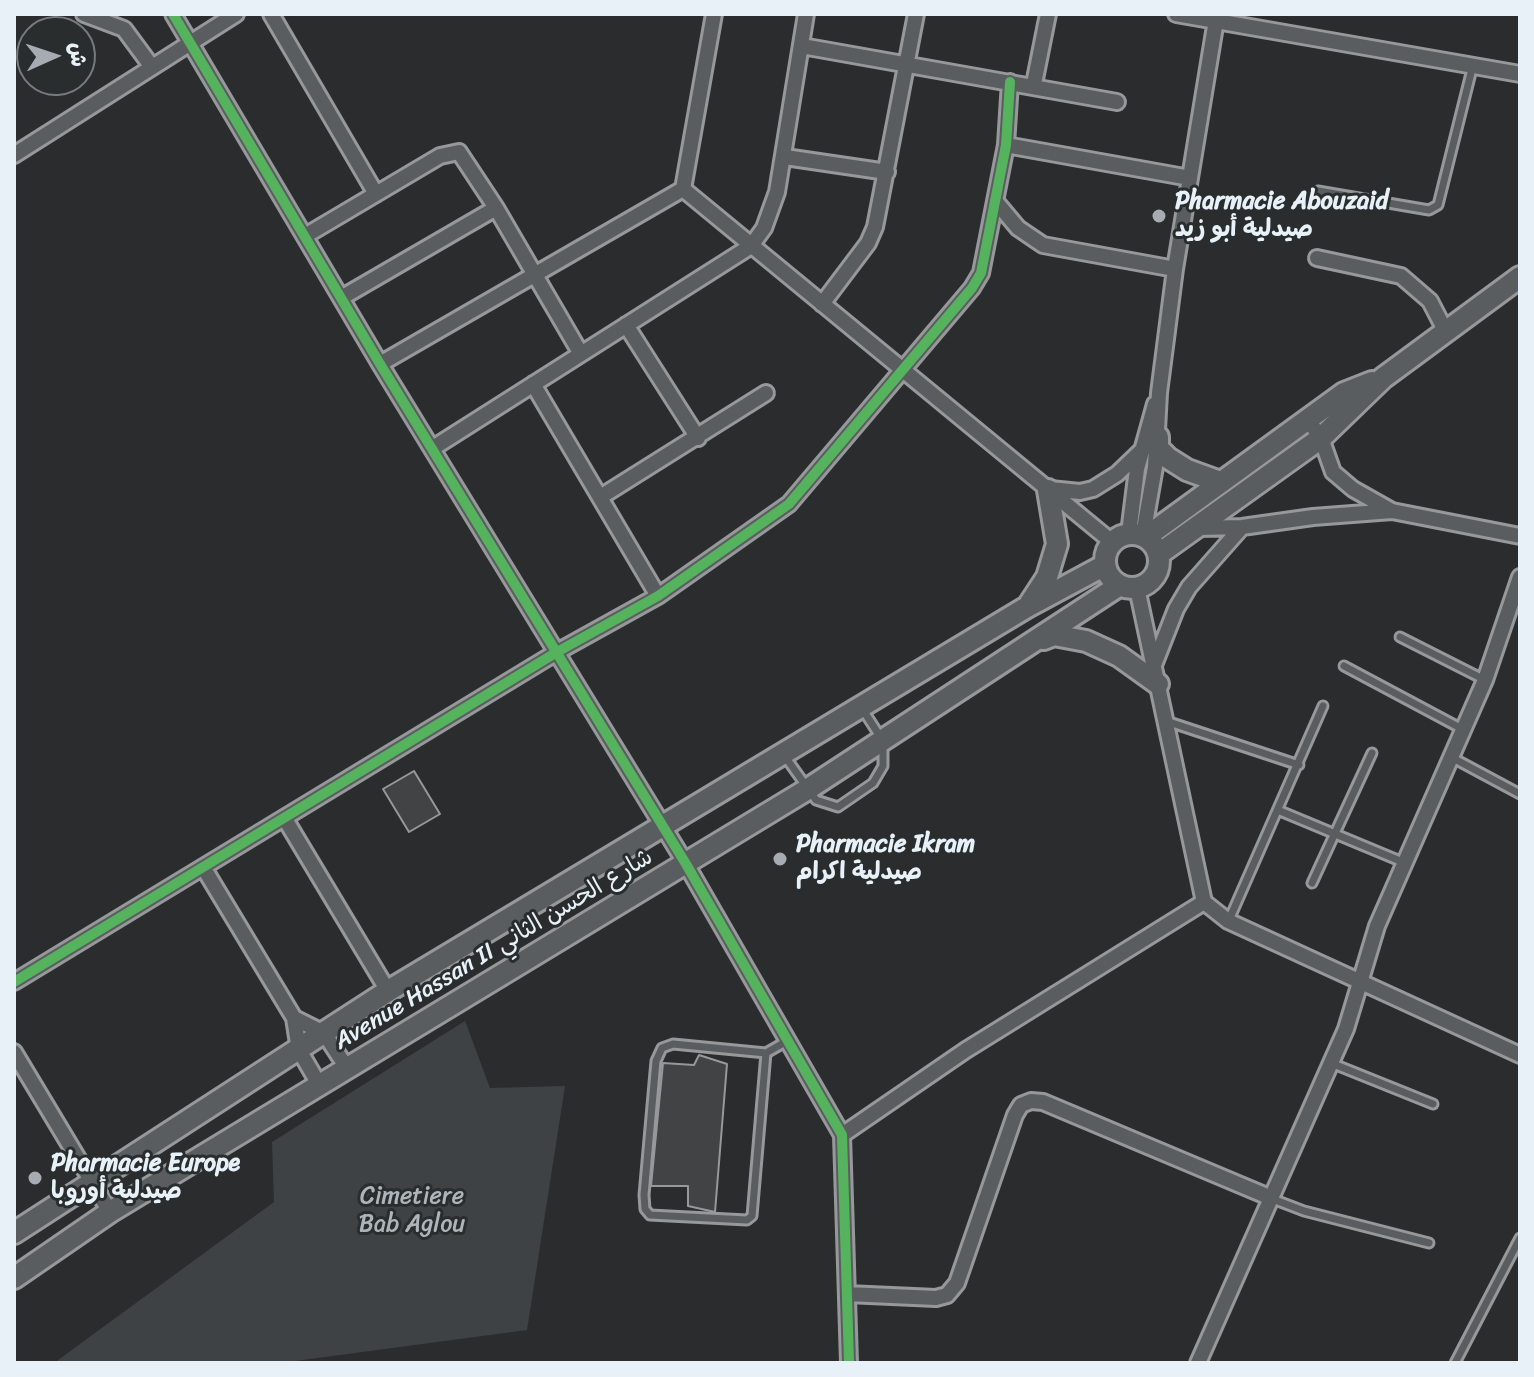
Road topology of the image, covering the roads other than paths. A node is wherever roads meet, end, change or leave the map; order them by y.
1 (84, 14) edge
2 (173, 14) edge
3 (236, 14) edge
4 (271, 14) edge
5 (714, 14) edge
6 (806, 14) edge
7 (916, 14) edge
8 (1048, 14) edge
9 (1176, 14) edge
10 (1216, 17) edge
11 (191, 43) junction
12 (802, 46) junction
13 (907, 64) junction
14 (1473, 65) junction
15 (152, 67) junction
16 (1520, 74) edge
17 (1010, 82) junction
18 (1034, 84) junction
19 (1117, 102) dead end
20 (14, 138) edge
21 (32, 144) junction
22 (1006, 145) junction
23 (14, 155) edge
24 (785, 157) junction
25 (887, 172) junction
26 (1190, 178) junction
27 (683, 189) junction
28 (1318, 191) dead end
29 (376, 194) junction
30 (997, 203) junction
31 (496, 208) junction
32 (305, 236) junction
33 (751, 246) junction
34 (1317, 258) dead end
35 (1175, 269) junction
36 (535, 274) junction
37 (1520, 277) edge
38 (341, 298) junction
39 (822, 304) junction
40 (626, 325) junction
41 (1446, 332) junction
42 (581, 354) junction
43 (380, 364) junction
44 (900, 369) junction
45 (1383, 378) junction
46 (533, 384) junction
47 (766, 393) dead end
48 (1308, 420) junction
49 (698, 438) junction
50 (1321, 438) junction
51 (1150, 443) junction
52 (433, 448) junction
53 (1220, 482) junction
54 (1045, 487) junction
55 (602, 496) junction
56 (1392, 511) junction
57 (1242, 527) junction
58 (1198, 528) junction
59 (1520, 535) edge
60 (1132, 537) junction
61 (1159, 554) junction
62 (1105, 565) junction
63 (1520, 577) edge
64 (1128, 587) junction
65 (658, 596) junction
66 (1027, 607) junction
67 (1400, 637) dead end
68 (1037, 641) junction
69 (557, 652) junction
70 (1344, 666) dead end
71 (1156, 675) junction
72 (1485, 680) junction
73 (1323, 706) dead end
74 (861, 707) junction
75 (1166, 721) junction
76 (1464, 730) junction
77 (883, 741) junction
78 (783, 753) junction
79 (1372, 753) dead end
80 (1451, 757) junction
81 (1299, 765) junction
82 (808, 789) junction
83 (1520, 794) edge
84 (1280, 811) junction
85 (285, 819) junction
86 (663, 828) junction
87 (1333, 834) junction
88 (1405, 863) junction
89 (686, 864) junction
90 (203, 867) junction
91 (1312, 883) dead end
92 (1204, 902) junction
93 (1228, 921) junction
94 (14, 982) edge
95 (1360, 983) junction
96 (388, 991) junction
97 (294, 1018) junction
98 (324, 1033) junction
99 (787, 1041) junction
100 (299, 1050) junction
101 (14, 1052) edge
102 (766, 1053) junction
103 (1520, 1055) edge
104 (1331, 1063) junction
105 (347, 1068) junction
106 (320, 1086) junction
107 (1433, 1104) dead end
108 (842, 1135) junction
109 (91, 1181) junction
110 (1269, 1197) junction
111 (110, 1212) junction
112 (16, 1227) edge
113 (1520, 1238) edge
114 (1429, 1243) dead end
115 (14, 1278) edge
116 (847, 1294) junction
117 (849, 1363) edge
118 (1198, 1363) edge
119 (1455, 1363) edge

1 - 15 street
2 - 11 street
3 - 11 street
4 - 29 street
5 - 27 street
6 - 12 street
7 - 13 street
8 - 18 street
9 - 10 street
10 - 14 street
10 - 26 street
11 - 15 street
11 - 32 street
12 - 13 street
12 - 24 street
13 - 17 street
13 - 25 street
14 - 16 street
14 - 28 lane
15 - 21 street
17 - 18 street
17 - 22 street
18 - 19 street
20 - 21 street
21 - 23 street
22 - 26 street
22 - 30 street
24 - 25 street
24 - 33 street
25 - 39 street
26 - 35 street
27 - 33 street
27 - 36 street
29 - 31 street
29 - 32 street
30 - 35 street
30 - 44 street
31 - 36 street
31 - 38 street
32 - 38 street
33 - 39 street
33 - 40 street
34 - 41 street
35 - 51 street
36 - 42 street
36 - 43 street
37 - 41 street
38 - 43 street
39 - 44 street
40 - 42 street
40 - 49 street
41 - 45 street
42 - 46 street
43 - 52 street
44 - 54 street
44 - 65 street
45 - 48 street
45 - 50 street
46 - 52 street
46 - 55 street
47 - 49 street
48 - 50 street
48 - 53 street
49 - 55 street
50 - 56 street
50 - 58 street
51 - 53 street
51 - 54 street
51 - 60 street
52 - 69 street
53 - 60 street
54 - 60 street
54 - 66 street
55 - 65 street
56 - 57 street
56 - 59 street
57 - 58 street
57 - 71 street
58 - 61 street
60 - 61 street
60 - 62 street
61 - 64 street
62 - 64 street
62 - 66 street, Avenue Hassan II شارع الحسن الثاني
63 - 72 street
64 - 68 street, Avenue Hassan II شارع الحسن الثاني
64 - 71 street
65 - 69 street
66 - 74 street, Avenue Hassan II شارع الحسن الثاني
67 - 72 lane
68 - 71 street
68 - 77 street, Avenue Hassan II شارع الحسن الثاني
69 - 85 street
69 - 86 street
70 - 76 lane
71 - 75 street
72 - 76 street
73 - 81 lane
74 - 77 lane
74 - 78 street, Avenue Hassan II شارع الحسن الثاني
75 - 81 lane
75 - 92 street
76 - 80 street
77 - 82 street, Avenue Hassan II شارع الحسن الثاني
77 - 82 lane
78 - 82 lane
78 - 86 street, Avenue Hassan II شارع الحسن الثاني
79 - 87 lane
80 - 83 lane
80 - 88 street
81 - 84 lane
82 - 89 street, Avenue Hassan II شارع الحسن الثاني
84 - 87 lane
84 - 93 lane
85 - 90 street
85 - 96 street
86 - 89 street
86 - 96 street, Avenue Hassan II شارع الحسن الثاني
87 - 88 lane
87 - 91 lane
88 - 95 street
89 - 99 street
89 - 105 street, Avenue Hassan II شارع الحسن الثاني
90 - 94 street
90 - 97 street
92 - 93 street
92 - 108 street
93 - 95 street
95 - 103 street
95 - 104 street
96 - 98 street, Avenue Hassan II شارع الحسن الثاني
97 - 98 street
97 - 100 street
98 - 100 street, Avenue Hassan II شارع الحسن الثاني
98 - 105 street
99 - 102 lane
99 - 108 street
100 - 106 street
100 - 109 street, Avenue Hassan II شارع الحسن الثاني
101 - 109 street
102 - 102 lane
104 - 107 lane
104 - 110 street
105 - 106 street, Avenue Hassan II شارع الحسن الثاني
106 - 111 street, Avenue Hassan II شارع الحسن الثاني
108 - 116 street
109 - 111 street
109 - 112 street, Avenue Hassan II شارع الحسن الثاني
110 - 114 lane
110 - 116 street
110 - 118 street
111 - 115 street, Avenue Hassan II شارع الحسن الثاني
113 - 119 lane
116 - 117 street

